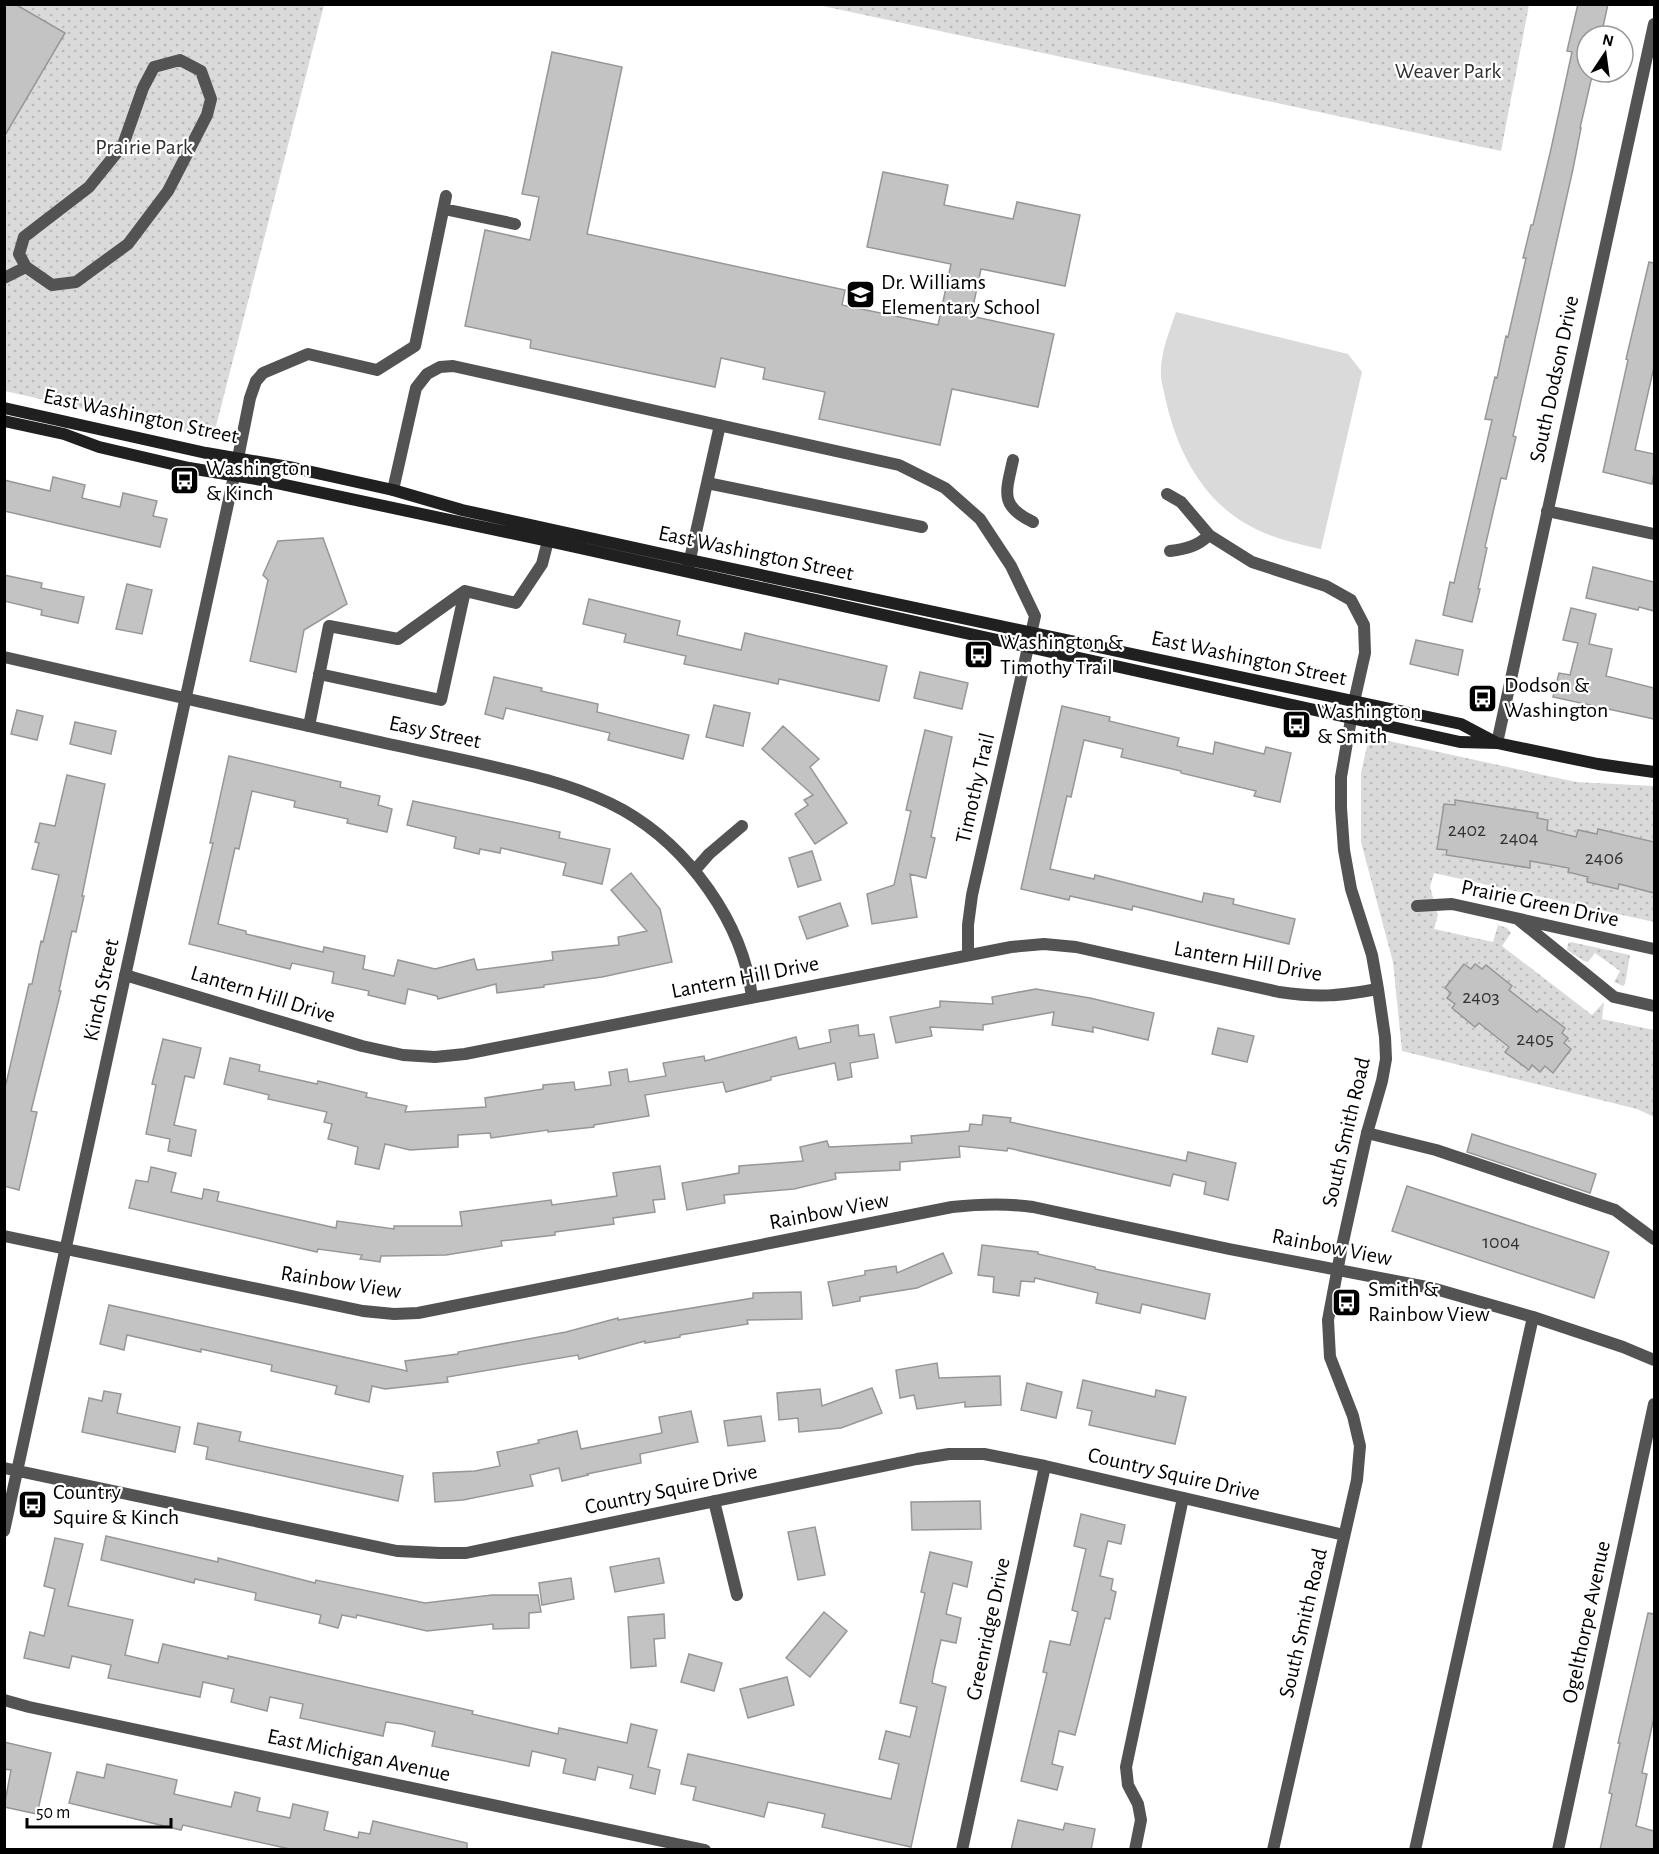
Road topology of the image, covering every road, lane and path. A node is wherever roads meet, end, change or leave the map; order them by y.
1 (1654, 24) edge
2 (446, 196) dead end
3 (444, 209) junction
4 (515, 224) dead end
5 (26, 267) junction
6 (4, 278) edge
7 (4, 408) edge
8 (4, 421) edge
9 (720, 425) junction
10 (238, 458) junction
11 (1013, 460) dead end
12 (234, 475) junction
13 (707, 483) junction
14 (393, 490) junction
15 (1167, 494) dead end
16 (1547, 511) junction
17 (1033, 522) dead end
18 (922, 527) dead end
19 (551, 529) junction
20 (1654, 534) edge
21 (1209, 535) junction
22 (548, 541) junction
23 (1170, 551) dead end
24 (689, 566) junction
25 (465, 591) junction
26 (1031, 634) junction
27 (1029, 647) junction
28 (4, 657) edge
29 (319, 674) junction
30 (187, 698) junction
31 (1354, 702) junction
32 (1351, 718) junction
33 (309, 726) junction
34 (1497, 743) junction
35 (1654, 772) edge
36 (742, 826) dead end
37 (695, 870) junction
38 (1417, 906) dead end
39 (1517, 919) junction
40 (1654, 949) edge
41 (968, 953) junction
42 (125, 975) junction
43 (1378, 989) junction
44 (752, 997) junction
45 (1654, 1006) edge
46 (1367, 1133) junction
47 (4, 1236) edge
48 (1654, 1239) edge
49 (66, 1248) junction
50 (1337, 1270) junction
51 (1533, 1317) junction
52 (1654, 1360) edge
53 (1654, 1404) edge
54 (1045, 1466) junction
55 (4, 1468) edge
56 (18, 1470) junction
57 (1183, 1498) junction
58 (714, 1501) junction
59 (4, 1531) edge
60 (1344, 1535) junction
61 (737, 1595) dead end
62 (4, 1700) edge
63 (705, 1850) edge
64 (962, 1850) edge
65 (1134, 1850) edge
66 (1273, 1850) edge
67 (1415, 1850) edge
68 (1558, 1850) edge

1 - 16 street, South Dodson Drive
2 - 3 street, Kinch Street
3 - 4 street
3 - 10 street, Kinch Street
5 - 5 street
5 - 6 street
7 - 10 main road, East Washington Street
8 - 12 main road, East Washington Street
9 - 13 street
9 - 14 street, Timothy Trail
9 - 26 street, Timothy Trail
10 - 12 street, Kinch Street
10 - 14 main road, East Washington Street
11 - 17 street
12 - 22 main road, East Washington Street
12 - 30 street, Kinch Street
13 - 18 street
13 - 24 street
14 - 19 main road, East Washington Street
15 - 21 street, South Smith Road
16 - 20 street
16 - 34 street, South Dodson Drive
19 - 22 street
19 - 24 main road, East Washington Street
21 - 23 street
21 - 31 street, South Smith Road
22 - 24 main road, East Washington Street
22 - 25 street
24 - 26 main road, East Washington Street
24 - 27 main road, East Washington Street
25 - 29 street
25 - 29 street
26 - 27 street, Timothy Trail
26 - 31 main road, East Washington Street
27 - 32 main road, East Washington Street
27 - 41 street, Timothy Trail
28 - 30 street, Easy Street
29 - 33 street
30 - 33 street, Easy Street
30 - 42 street, Kinch Street
31 - 32 street, South Smith Road
31 - 34 main road, East Washington Street
32 - 34 main road, East Washington Street
32 - 43 street, South Smith Road
33 - 37 street, Easy Street
34 - 35 main road, East Washington Street
36 - 37 street
37 - 44 street, Easy Street
38 - 39 street, Prairie Green Drive
39 - 40 street, Prairie Green Drive
39 - 45 street
41 - 43 street, Lantern Hill Drive
41 - 44 street, Lantern Hill Drive
42 - 44 street, Lantern Hill Drive
42 - 49 street, Kinch Street
43 - 46 street, South Smith Road
46 - 48 street
46 - 50 street, South Smith Road
47 - 49 street, Rainbow View
49 - 50 street, Rainbow View
49 - 56 street, Kinch Street
50 - 51 street, Rainbow View
50 - 60 street, South Smith Road
51 - 52 street, Rainbow View
51 - 67 street
53 - 68 street, Ogelthorpe Avenue
54 - 57 street, Country Squire Drive
54 - 58 street, Country Squire Drive
54 - 64 street, Greenridge Drive
55 - 56 street, Country Squire Drive
56 - 58 street, Country Squire Drive
56 - 59 street, Kinch Street
57 - 60 street, Country Squire Drive
57 - 65 street
58 - 61 street
60 - 66 street, South Smith Road
62 - 63 street, East Michigan Avenue

